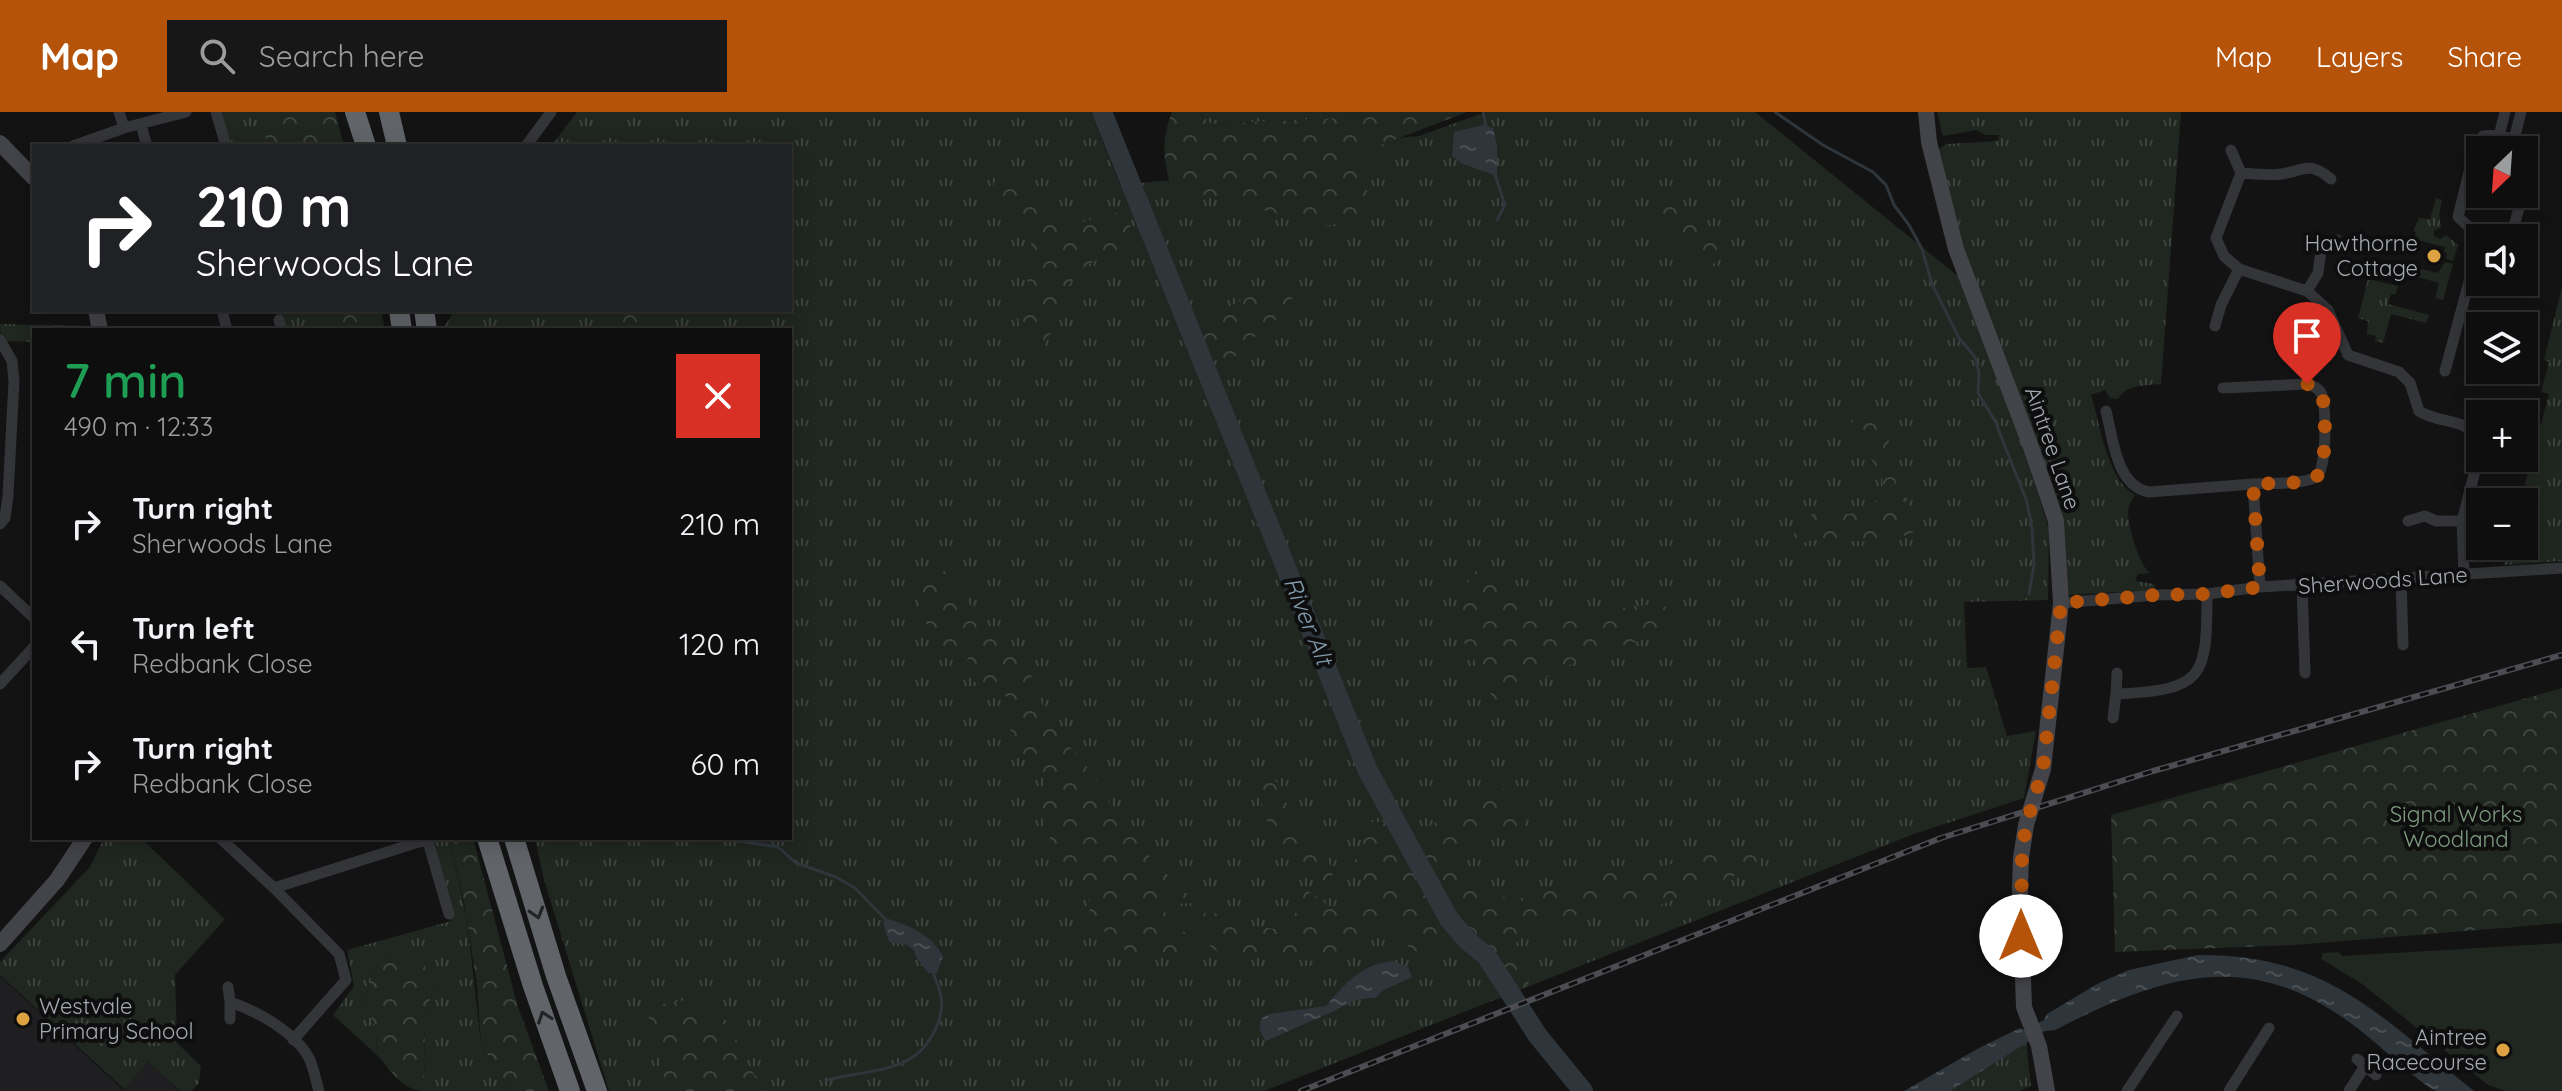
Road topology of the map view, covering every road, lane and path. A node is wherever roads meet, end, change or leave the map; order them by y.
1 (119, 112) edge
2 (186, 112) edge
3 (216, 112) edge
4 (355, 112) edge
5 (363, 112) edge
6 (391, 112) edge
7 (551, 112) edge
8 (1926, 112) edge
9 (2505, 112) edge
10 (2521, 112) edge
11 (141, 125) junction
12 (124, 128) junction
13 (2499, 136) edge
14 (2515, 136) edge
15 (0, 143) edge
16 (79, 144) edge
17 (146, 144) edge
18 (225, 144) edge
19 (367, 144) edge
20 (368, 144) edge
21 (396, 144) edge
22 (527, 144) edge
23 (2231, 150) dead end
24 (2241, 173) junction
25 (32, 174) edge
26 (2331, 179) dead end
27 (2466, 183) edge
28 (2466, 226) edge
29 (2337, 240) dead end
30 (2239, 269) junction
31 (2307, 291) junction
32 (2466, 293) edge
33 (2215, 326) dead end
34 (0, 340) edge
35 (2445, 371) dead end
36 (2223, 388) dead end
37 (2106, 411) dead end
38 (2466, 426) edge
39 (2475, 472) edge
40 (2253, 484) junction
41 (2408, 521) dead end
42 (2462, 521) junction
43 (0, 524) edge
44 (2562, 568) edge
45 (2464, 576) junction
46 (2401, 579) junction
47 (0, 586) edge
48 (2302, 586) junction
49 (2260, 587) junction
50 (2207, 594) junction
51 (2061, 603) junction
52 (32, 616) edge
53 (2403, 645) dead end
54 (32, 649) edge
55 (2117, 673) dead end
56 (2305, 673) dead end
57 (0, 684) edge
58 (2116, 694) junction
59 (2113, 718) dead end
60 (84, 840) edge
61 (222, 840) edge
62 (425, 840) edge
63 (428, 840) edge
64 (488, 840) edge
65 (515, 840) edge
66 (274, 888) junction
67 (449, 914) dead end
68 (0, 943) edge
69 (228, 987) dead end
70 (230, 1002) junction
71 (2177, 1016) dead end
72 (230, 1019) dead end
73 (2269, 1028) dead end
74 (293, 1040) junction
75 (2376, 1075) dead end
76 (319, 1091) edge
77 (570, 1091) edge
78 (597, 1091) edge
79 (2047, 1091) edge
80 (2127, 1091) edge
81 (2229, 1091) edge
82 (2349, 1091) edge

1 - 12 street
2 - 11 street
3 - 18 street
4 - 19 highway
5 - 20 highway
6 - 21 highway
7 - 22 street
8 - 51 main road, Aintree Lane
9 - 13 street
10 - 14 street
11 - 12 street
11 - 17 street
12 - 16 street
15 - 25 main road
23 - 24 street
24 - 26 street
24 - 30 street
27 - 28 street
29 - 31 street
30 - 31 street
30 - 33 street
31 - 38 street
32 - 35 street
34 - 43 street
36 - 40 street
37 - 40 street
39 - 42 street
40 - 49 street
41 - 42 street
42 - 45 street
44 - 45 street, Sherwoods Lane
45 - 46 street, Sherwoods Lane
46 - 48 street, Sherwoods Lane
46 - 53 street
47 - 52 street
48 - 49 street, Sherwoods Lane
48 - 56 street
49 - 50 street, Sherwoods Lane
50 - 51 street, Sherwoods Lane
50 - 58 street
51 - 79 main road, Aintree Lane
54 - 57 street
55 - 58 street
58 - 59 street
60 - 68 main road
61 - 66 street
62 - 66 street
63 - 67 street
77 -> 64 highway
65 -> 78 highway
66 - 74 street
69 - 70 street
70 - 72 street
70 - 74 street
71 - 80 street
73 - 81 street
74 - 76 street
75 - 82 street

